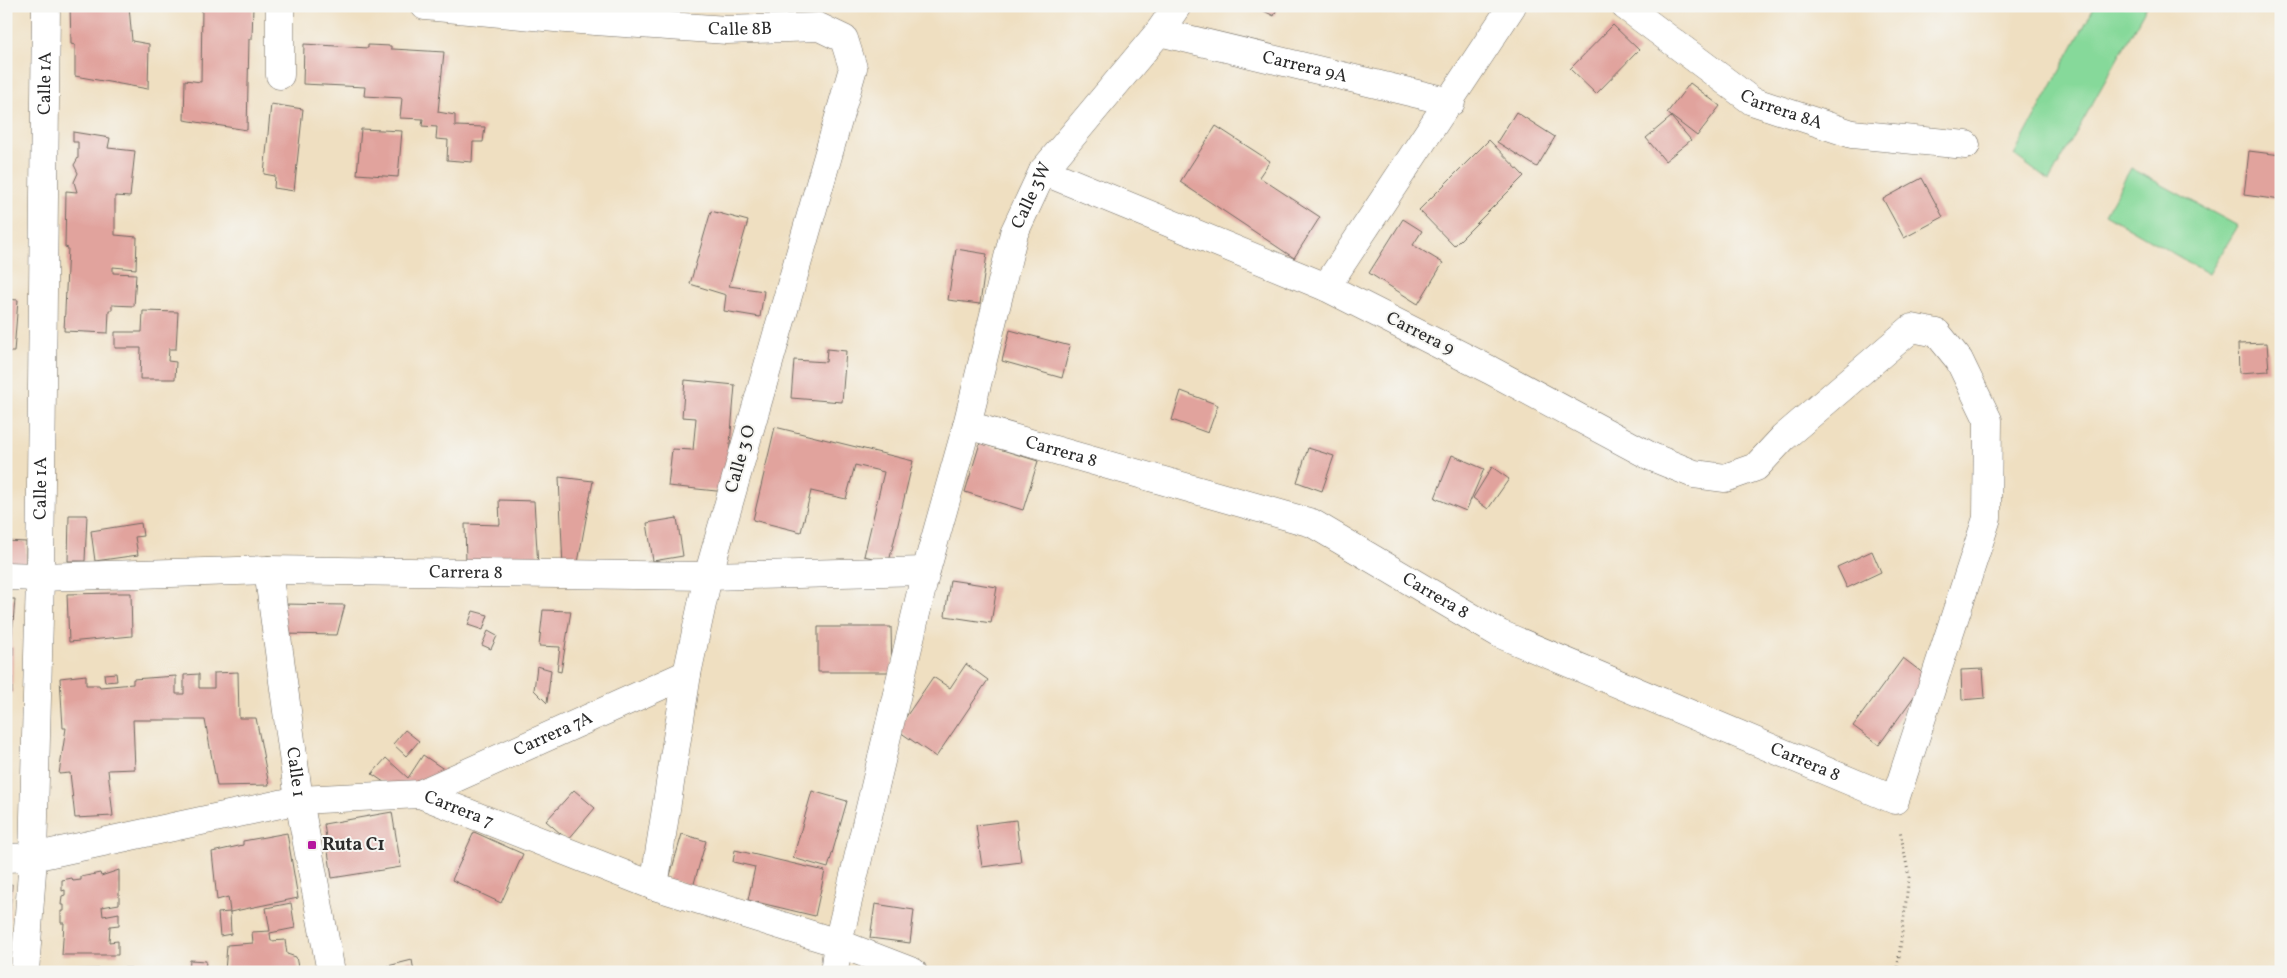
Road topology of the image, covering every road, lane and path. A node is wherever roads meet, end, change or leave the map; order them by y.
1 (46, 6) edge
2 (280, 6) edge
3 (425, 6) edge
4 (1177, 6) edge
5 (1512, 6) edge
6 (1625, 6) edge
7 (1159, 32) junction
8 (844, 39) joint
9 (280, 75) dead end
10 (1451, 102) junction
11 (1966, 145) dead end
12 (1043, 171) junction
13 (1326, 287) junction
14 (967, 425) junction
15 (268, 570) junction
16 (926, 571) junction
17 (6, 576) edge
18 (708, 576) junction
19 (40, 577) junction
20 (687, 674) junction
21 (420, 794) junction
22 (299, 800) junction
23 (1894, 800) junction
24 (33, 857) junction
25 (6, 858) edge
26 (654, 886) junction
27 (838, 942) junction
28 (24, 972) edge
29 (331, 972) edge
30 (834, 972) edge
31 (913, 972) edge
32 (1897, 972) edge

1 - 19 street, Calle 1A
2 - 9 street
3 - 8 street, Calle 8B
4 - 7 street, Calle 3W
5 - 10 street
6 - 11 street, Carrera 8A
7 - 10 street, Carrera 9A
7 - 12 street, Calle 3W
8 - 18 street, Calle 3 O
10 - 13 street
12 - 13 street, Carrera 9
12 - 14 street, Calle 3W
13 - 23 street, Carrera 9
14 - 16 street, Calle 3W
14 - 23 street, Carrera 8
15 - 18 street, Carrera 8
15 - 19 street, Carrera 8
15 - 22 street, Calle 1
16 - 18 street, Carrera 8
16 - 27 street, Calle 3W
17 - 19 street, Carrera 8
18 - 20 street, Calle 3 O
19 - 24 street, Calle 1A
20 - 21 street, Carrera 7A
20 - 26 street, Calle 3 O
21 - 22 street, Carrera 7
21 - 26 street, Carrera 7
22 - 24 street, Carrera 7
22 - 29 street, Calle 1
23 - 32 path
24 - 25 street, Carrera 7
24 - 28 street, Calle 1A
26 - 27 street, Carrera 7
27 - 30 street, Calle 3W
27 - 31 street, Carrera 7

